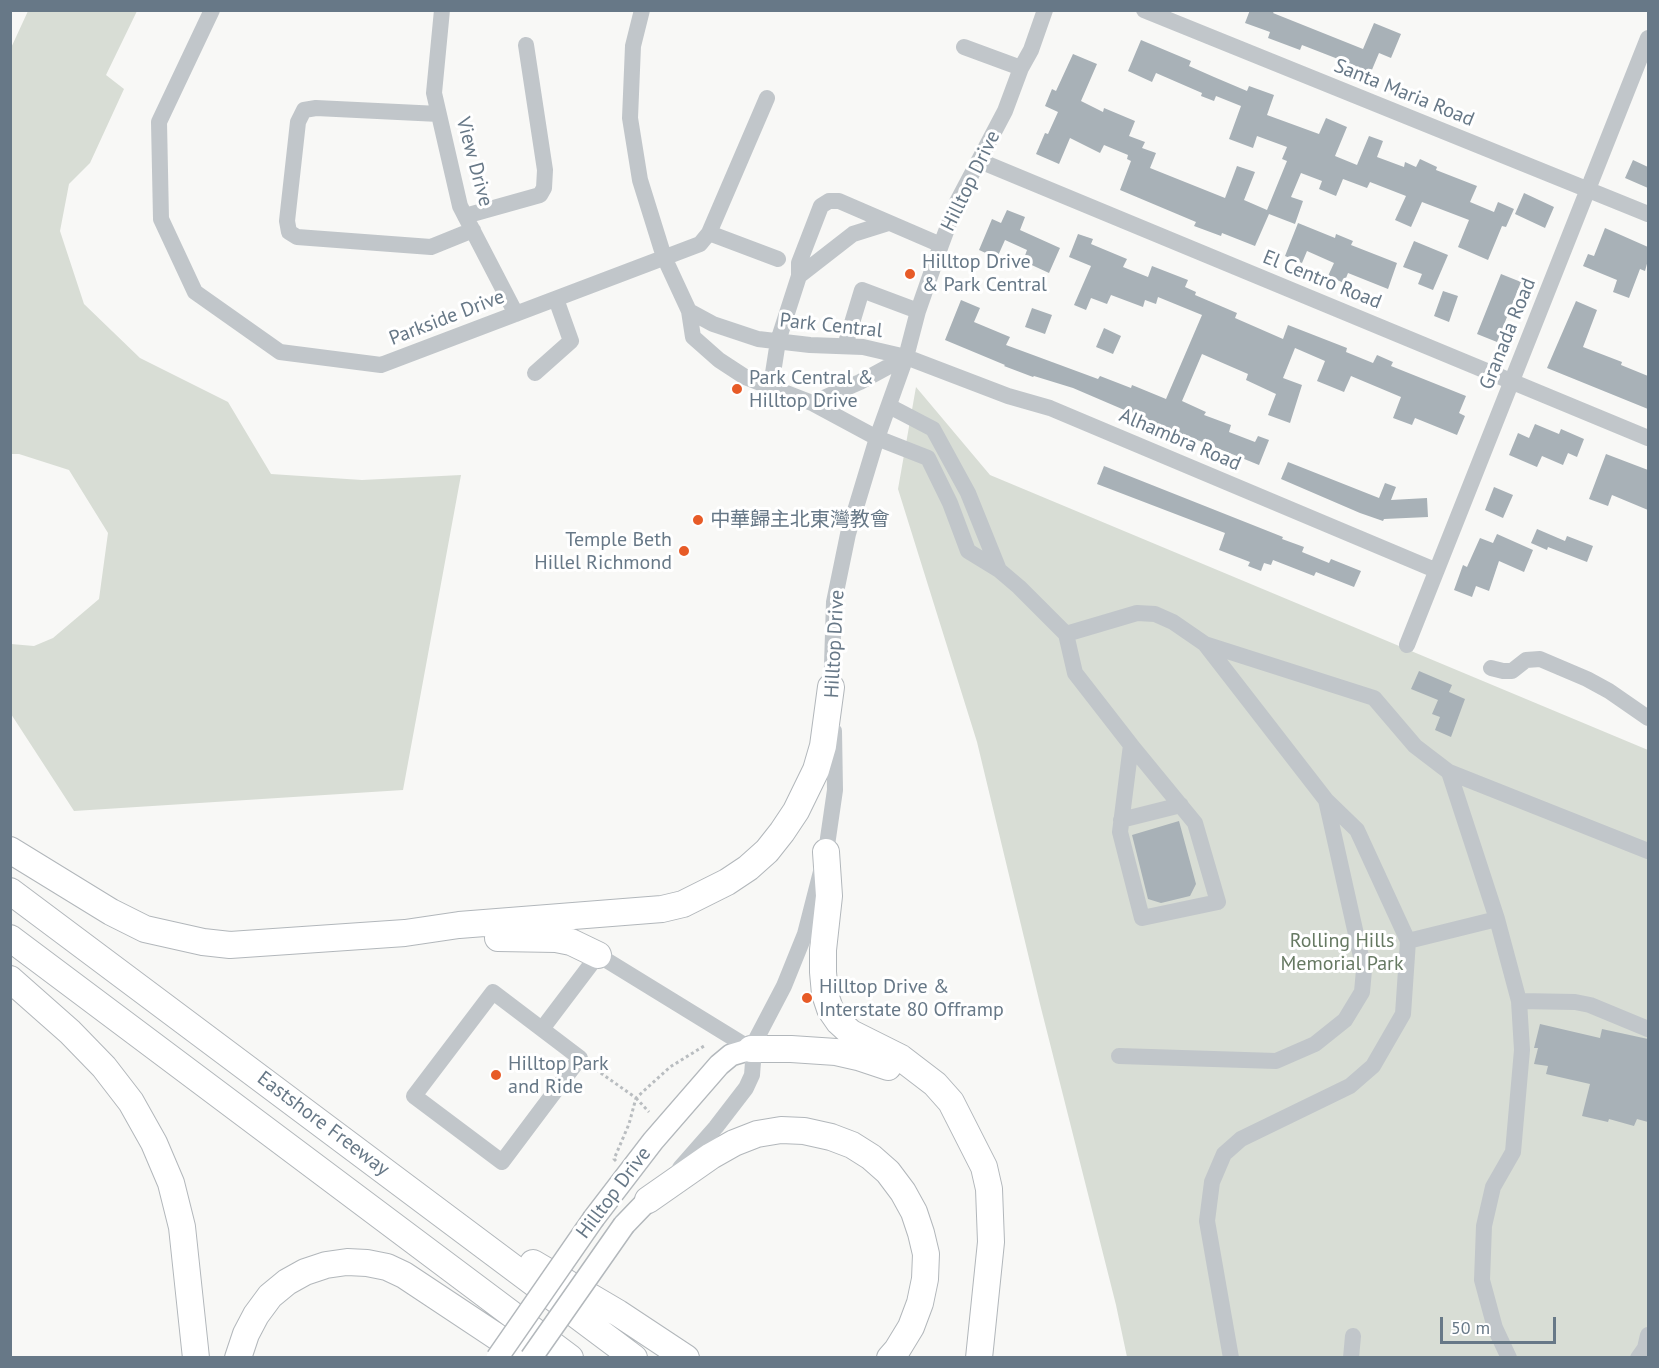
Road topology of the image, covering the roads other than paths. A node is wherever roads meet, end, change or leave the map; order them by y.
1 (212, 10) edge
2 (442, 10) edge
3 (642, 10) edge
4 (1045, 10) edge
5 (1144, 10) edge
6 (1648, 38) edge
7 (526, 45) dead end
8 (964, 47) dead end
9 (1021, 68) junction
10 (767, 98) dead end
11 (439, 114) junction
12 (980, 162) junction
13 (1588, 190) junction
14 (1648, 214) edge
15 (469, 223) junction
16 (888, 223) junction
17 (709, 233) junction
18 (940, 244) junction
19 (664, 257) junction
20 (778, 259) dead end
21 (799, 276) junction
22 (556, 299) junction
23 (689, 311) junction
24 (918, 311) junction
25 (516, 314) junction
26 (778, 341) junction
27 (845, 346) junction
28 (906, 357) junction
29 (535, 373) dead end
30 (1511, 381) junction
31 (771, 386) junction
32 (812, 403) junction
33 (889, 406) junction
34 (877, 438) junction
35 (1648, 438) edge
36 (999, 570) junction
37 (1435, 570) junction
38 (1066, 634) junction
39 (1205, 644) junction
40 (1407, 645) dead end
41 (1491, 668) dead end
42 (831, 687) junction
43 (1648, 718) edge
44 (1131, 745) junction
45 (1449, 772) junction
46 (1326, 800) junction
47 (1181, 805) junction
48 (1121, 820) junction
49 (10, 850) edge
50 (1648, 851) edge
51 (826, 852) junction
52 (10, 891) edge
53 (1497, 919) junction
54 (405, 933) junction
55 (10, 938) edge
56 (1408, 941) junction
57 (598, 955) junction
58 (10, 979) edge
59 (1519, 1001) junction
60 (542, 1029) junction
61 (1648, 1029) edge
62 (751, 1049) junction
63 (1119, 1056) dead end
64 (966, 1132) junction
65 (414, 1192) junction
66 (648, 1200) junction
67 (1648, 1335) edge
68 (1353, 1336) dead end
69 (196, 1358) edge
70 (238, 1358) edge
71 (496, 1358) edge
72 (530, 1358) edge
73 (570, 1358) edge
74 (634, 1358) edge
75 (686, 1358) edge
76 (890, 1358) edge
77 (979, 1358) edge
78 (1231, 1358) edge
79 (1351, 1358) edge
80 (1509, 1358) edge
81 (1638, 1358) edge

1 - 25 street, Parkside Drive
2 - 11 street, View Drive
3 - 19 street
4 - 9 street, Hilltop Drive
5 - 13 street, Santa Maria Road
6 - 13 street, Granada Road
7 - 15 street
8 - 9 street
9 - 12 street, Hilltop Drive
10 - 17 street
11 - 15 street, View Drive
11 - 15 street
12 - 18 street, Hilltop Drive
12 - 30 street, El Centro Road
13 - 14 street, Santa Maria Road
13 - 30 street, Granada Road
15 - 25 street, View Drive
16 - 18 street
16 - 21 street
16 - 21 street
17 - 19 street, Parkside Drive
17 - 20 street
18 - 24 street, Hilltop Drive
19 - 22 street, Parkside Drive
19 - 23 street
21 - 26 street
22 - 25 street, Parkside Drive
22 - 29 street
23 - 26 street, Park Central
23 - 31 street
24 - 27 street
24 - 28 street, Hilltop Drive
26 - 27 street, Park Central
26 - 31 street
27 - 28 street, Park Central
28 - 32 street, Park Central
28 - 33 street, Hilltop Drive
28 - 37 street, Alhambra Road
30 - 35 street, El Centro Road
30 - 37 street, Granada Road
31 - 32 street
32 - 34 street
33 - 34 street, Hilltop Drive
33 - 36 street
34 - 36 street
34 - 42 street, Hilltop Drive
36 - 38 street
37 - 40 street, Granada Road
38 - 39 street
38 - 44 street
39 - 45 street
39 - 46 street
41 - 43 street
42 - 51 street, Hilltop Drive
42 - 54 highway
44 - 47 street
44 - 48 street
45 - 50 street
45 - 53 street
46 - 56 street
46 - 63 street
47 - 48 street
47 - 48 street
49 - 54 highway
51 - 62 street, Hilltop Drive
51 - 64 highway
52 - 65 highway, Eastshore Freeway
53 - 56 street
53 - 59 street
54 - 57 highway
55 - 73 highway, Eastshore Freeway
56 - 78 street
57 - 60 street
57 - 62 street
58 - 69 highway
59 - 61 street
59 - 80 street
60 - 60 street
62 - 64 highway
62 - 66 street, Hilltop Drive
62 - 71 main road, Hilltop Drive, bridge
64 - 77 highway
65 - 74 highway, Eastshore Freeway
65 - 75 highway
66 - 72 main road, Hilltop Drive, bridge
66 - 76 highway
67 - 81 street
68 - 79 street
70 - 72 highway

